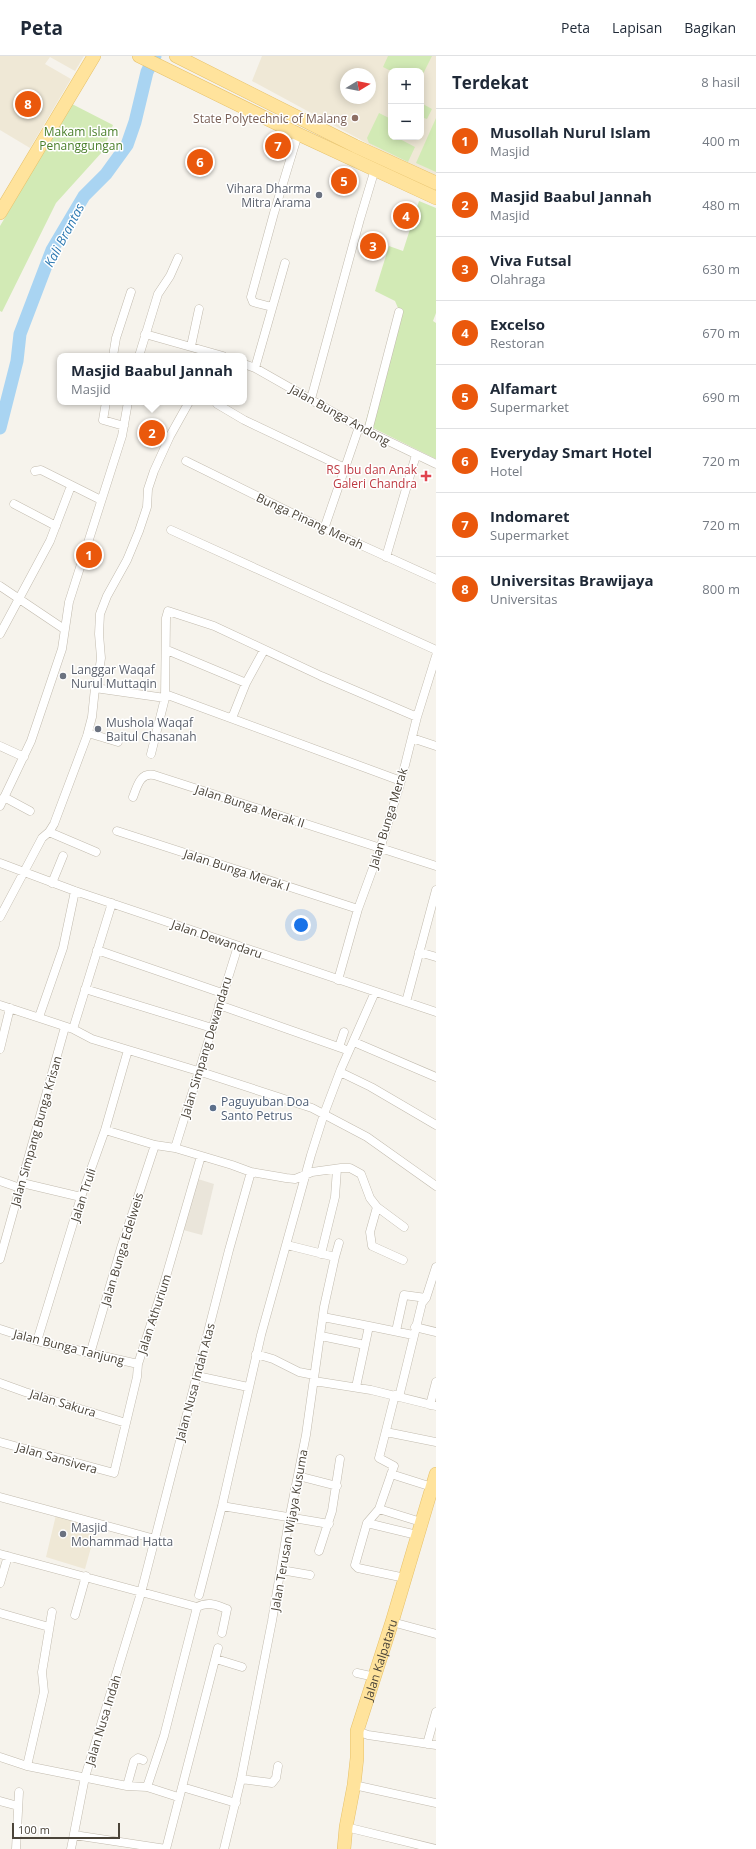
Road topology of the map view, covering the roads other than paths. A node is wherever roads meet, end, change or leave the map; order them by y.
1 (94, 56) edge
2 (139, 56) edge
3 (176, 56) edge
4 (298, 134) junction
5 (375, 169) junction
6 (436, 183) edge
7 (436, 198) edge
8 (0, 213) edge
9 (178, 258) dead end
10 (285, 263) dead end
11 (131, 292) dead end
12 (272, 307) junction
13 (199, 309) dead end
14 (399, 312) dead end
15 (145, 334) junction
16 (191, 346) junction
17 (114, 353) edge
18 (140, 353) edge
19 (212, 353) edge
20 (247, 365) edge
21 (256, 368) junction
22 (311, 399) junction
23 (106, 405) edge
24 (128, 405) edge
25 (187, 405) edge
26 (219, 405) edge
27 (124, 426) junction
28 (359, 427) junction
29 (368, 431) junction
30 (416, 455) junction
31 (186, 461) dead end
32 (436, 464) edge
33 (345, 468) junction
34 (35, 471) dead end
35 (71, 486) junction
36 (101, 500) junction
37 (14, 504) dead end
38 (56, 526) junction
39 (324, 529) junction
40 (171, 530) dead end
41 (386, 557) junction
42 (436, 579) edge
43 (0, 586) edge
44 (20, 598) junction
45 (64, 629) junction
46 (0, 634) edge
47 (167, 650) junction
48 (264, 650) junction
49 (436, 650) edge
50 (436, 656) edge
51 (246, 683) junction
52 (95, 688) junction
53 (165, 696) junction
54 (417, 717) junction
55 (232, 718) junction
56 (88, 733) junction
57 (412, 738) junction
58 (118, 742) dead end
59 (0, 746) edge
60 (436, 746) edge
61 (151, 754) dead end
62 (24, 757) junction
63 (401, 781) junction
64 (4, 797) junction
65 (133, 797) dead end
66 (0, 806) edge
67 (30, 811) dead end
68 (117, 831) dead end
69 (49, 832) junction
70 (380, 848) junction
71 (96, 852) dead end
72 (63, 856) dead end
73 (0, 863) edge
74 (436, 866) edge
75 (22, 872) junction
76 (52, 883) junction
77 (436, 890) edge
78 (75, 891) junction
79 (112, 903) junction
80 (434, 907) edge
81 (358, 909) junction
82 (0, 917) edge
83 (238, 946) junction
84 (97, 950) junction
85 (419, 952) junction
86 (436, 958) edge
87 (338, 980) junction
88 (85, 989) junction
89 (375, 992) junction
90 (222, 994) junction
91 (406, 1002) junction
92 (0, 1005) edge
93 (219, 1005) junction
94 (10, 1008) junction
95 (436, 1012) edge
96 (39, 1018) junction
97 (69, 1028) junction
98 (212, 1028) junction
99 (344, 1032) dead end
100 (354, 1042) junction
101 (0, 1049) edge
102 (128, 1050) junction
103 (198, 1071) junction
104 (340, 1072) junction
105 (436, 1077) edge
106 (324, 1114) junction
107 (436, 1125) edge
108 (105, 1130) junction
109 (155, 1145) junction
110 (175, 1148) junction
111 (201, 1156) junction
112 (337, 1169) junction
113 (251, 1172) junction
114 (306, 1175) junction
115 (0, 1181) edge
116 (21, 1185) junction
117 (436, 1186) edge
118 (81, 1197) junction
119 (377, 1207) junction
120 (404, 1227) dead end
121 (339, 1243) dead end
122 (287, 1245) junction
123 (321, 1254) junction
124 (334, 1257) junction
125 (0, 1259) edge
126 (403, 1260) dead end
127 (436, 1267) edge
128 (426, 1298) junction
129 (323, 1317) junction
130 (369, 1326) junction
131 (0, 1329) edge
132 (396, 1331) junction
133 (414, 1331) junction
134 (436, 1332) edge
135 (320, 1336) junction
136 (37, 1341) junction
137 (365, 1345) junction
138 (90, 1354) junction
139 (256, 1354) junction
140 (138, 1364) junction
141 (197, 1376) junction
142 (314, 1378) junction
143 (436, 1382) edge
144 (0, 1383) edge
145 (248, 1387) junction
146 (356, 1387) junction
147 (397, 1396) junction
148 (433, 1405) edge
149 (126, 1422) junction
150 (386, 1432) junction
151 (0, 1442) edge
152 (436, 1442) edge
153 (340, 1459) dead end
154 (114, 1474) joint
155 (391, 1474) junction
156 (436, 1474) edge
157 (298, 1476) junction
158 (337, 1486) junction
159 (432, 1487) junction
160 (0, 1497) edge
161 (222, 1506) junction
162 (379, 1509) junction
163 (289, 1517) junction
164 (421, 1522) junction
165 (367, 1523) junction
166 (329, 1524) junction
167 (417, 1535) junction
168 (155, 1539) junction
169 (319, 1552) dead end
170 (4, 1555) edge
171 (280, 1570) junction
172 (310, 1575) dead end
173 (86, 1576) junction
174 (405, 1578) junction
175 (0, 1583) edge
176 (141, 1593) junction
177 (199, 1595) dead end
178 (197, 1607) junction
179 (52, 1612) dead end
180 (0, 1613) edge
181 (75, 1615) dead end
182 (392, 1622) junction
183 (49, 1627) junction
184 (222, 1633) dead end
185 (436, 1634) edge
186 (218, 1648) dead end
187 (216, 1660) junction
188 (242, 1667) dead end
189 (357, 1673) dead end
190 (375, 1677) junction
191 (436, 1712) edge
192 (357, 1731) junction
193 (427, 1744) junction
194 (436, 1745) edge
195 (0, 1757) edge
196 (143, 1760) dead end
197 (27, 1766) junction
198 (278, 1766) dead end
199 (85, 1777) junction
200 (242, 1779) junction
201 (354, 1785) junction
202 (127, 1786) junction
203 (147, 1787) junction
204 (182, 1787) junction
205 (19, 1792) dead end
206 (178, 1797) junction
207 (0, 1801) edge
208 (236, 1802) junction
209 (436, 1803) edge
210 (18, 1806) junction
211 (346, 1827) junction
212 (74, 1835) junction
213 (16, 1849) edge
214 (71, 1849) edge
215 (166, 1849) edge
216 (224, 1849) edge
217 (344, 1849) edge
218 (436, 1849) edge

1 - 8 main road
2 - 4 main road
3 - 6 main road
4 - 5 main road
4 - 12 street
5 - 7 main road
5 - 22 street
9 - 15 street
10 - 12 street
11 - 17 street
12 - 21 street
13 - 16 street
14 - 29 street
15 - 16 street
15 - 18 street
16 - 19 street
20 - 21 street, Jalan Bunga Andong
21 - 22 street, Jalan Bunga Andong
22 - 28 street, Jalan Bunga Andong
23 - 27 street
24 - 27 street
25 - 52 street
26 - 33 street
27 - 36 street
28 - 29 street, Jalan Bunga Andong
28 - 33 street
29 - 30 street, Jalan Bunga Andong
30 - 32 street, Jalan Bunga Andong
30 - 41 street
31 - 39 street, Bunga Pinang Merah
33 - 39 street
34 - 35 street
35 - 36 street
35 - 38 street
36 - 45 street
37 - 38 street
38 - 44 street
39 - 41 street, Bunga Pinang Merah
40 - 49 street
41 - 42 street, Bunga Pinang Merah
43 - 44 street
44 - 45 street
44 - 46 street
45 - 62 street
47 - 48 street
47 - 51 street
47 - 53 street
48 - 51 street
48 - 54 street
50 - 54 street, Jalan Bunga Merak
51 - 55 street
52 - 53 street
52 - 56 street
53 - 55 street
53 - 61 street
54 - 57 street, Jalan Bunga Merak
55 - 63 street
56 - 58 street
56 - 69 street
57 - 60 street
57 - 63 street, Jalan Bunga Merak
59 - 62 street
62 - 64 street
63 - 70 street, Jalan Bunga Merak
64 - 66 street
64 - 67 street
65 - 70 street, Jalan Bunga Merak II
68 - 81 street, Jalan Bunga Merak I
69 - 71 street
69 - 75 street
70 - 74 street, Jalan Bunga Merak II
70 - 81 street, Jalan Bunga Merak
72 - 76 street
73 - 75 street, Jalan Dewandaru
75 - 76 street, Jalan Dewandaru
75 - 82 street
76 - 78 street, Jalan Dewandaru
77 - 80 street
78 - 79 street, Jalan Dewandaru
78 - 96 street
79 - 83 street, Jalan Dewandaru
79 - 84 street, Jalan Simpang Bunga Krisan
80 - 85 street
81 - 87 street, Jalan Bunga Merak
83 - 87 street, Jalan Dewandaru
83 - 90 street, Jalan Simpang Dewandaru
84 - 88 street, Jalan Simpang Bunga Krisan
84 - 90 street
85 - 86 street
85 - 91 street
87 - 89 street, Jalan Dewandaru
88 - 97 street, Jalan Simpang Bunga Krisan
88 - 98 street
89 - 91 street, Jalan Dewandaru
89 - 100 street
90 - 93 street, Jalan Simpang Dewandaru
91 - 95 street, Jalan Dewandaru
92 - 94 street
93 - 98 street, Jalan Simpang Dewandaru
93 - 99 street
94 - 96 street
94 - 101 street
96 - 97 street
97 - 102 street
97 - 116 street, Jalan Simpang Bunga Krisan
98 - 103 street, Jalan Simpang Dewandaru
100 - 104 street
100 - 105 street
102 - 103 street
102 - 108 street, Jalan Truli
103 - 106 street
103 - 110 street, Jalan Simpang Dewandaru
104 - 106 street
104 - 107 street
106 - 114 street
106 - 117 street
108 - 109 street
108 - 118 street, Jalan Truli
109 - 110 street
109 - 138 street, Jalan Bunga Edelweis
110 - 111 street
111 - 113 street
111 - 140 street, Jalan Athurium
112 - 114 street
112 - 119 street
112 - 123 street
113 - 114 street
113 - 141 street, Jalan Nusa Indah Atas
114 - 122 street
115 - 116 street
116 - 118 street
116 - 125 street, Jalan Simpang Bunga Krisan
118 - 136 street, Jalan Truli
119 - 120 street
119 - 126 street
121 - 124 street, Jalan Terusan Wijaya Kusuma
122 - 123 street
122 - 139 street
123 - 124 street
124 - 129 street, Jalan Terusan Wijaya Kusuma
127 - 128 street
128 - 132 street
128 - 133 street
129 - 130 street
129 - 135 street, Jalan Terusan Wijaya Kusuma
130 - 132 street
130 - 137 street
131 - 136 street, Jalan Bunga Tanjung
132 - 133 street
133 - 134 street
133 - 147 street
135 - 137 street
135 - 142 street, Jalan Terusan Wijaya Kusuma
136 - 138 street, Jalan Bunga Tanjung
137 - 146 street
138 - 140 street, Jalan Bunga Tanjung
139 - 142 street
139 - 145 street
140 - 149 street, Jalan Athurium
141 - 145 street
141 - 168 street, Jalan Nusa Indah Atas
142 - 146 street
142 - 157 street, Jalan Terusan Wijaya Kusuma
143 - 148 street
144 - 149 street, Jalan Sakura
145 - 161 street
146 - 147 street
147 - 148 street
147 - 150 street
149 - 154 street, Jalan Athurium
150 - 152 street
150 - 155 street
151 - 154 street, Jalan Sansivera
153 - 158 street
155 - 159 street
155 - 162 street
156 - 159 main road, Jalan Kalpataru
157 - 158 street
157 - 163 street, Jalan Terusan Wijaya Kusuma
158 - 166 street
159 - 164 main road, Jalan Kalpataru
160 - 168 street
161 - 163 street
161 - 177 street
162 - 164 street
162 - 165 street
163 - 166 street
163 - 171 street, Jalan Terusan Wijaya Kusuma
164 - 167 main road, Jalan Kalpataru
165 - 167 street
165 - 174 street
166 - 169 street
167 - 174 main road, Jalan Kalpataru
168 - 176 street, Jalan Nusa Indah Atas
170 - 173 street
170 - 175 street
171 - 172 street
171 - 200 street, Jalan Terusan Wijaya Kusuma
173 - 176 street
173 - 181 street
174 - 182 main road, Jalan Kalpataru
176 - 178 street
176 - 199 street, Jalan Nusa Indah
178 - 184 street
178 - 203 street
179 - 183 street
180 - 183 street
182 - 185 street
182 - 190 main road, Jalan Kalpataru
183 - 197 street
186 - 187 street
187 - 188 street
187 - 204 street
189 - 190 street
190 - 192 main road, Jalan Kalpataru
191 - 193 street
192 - 193 street
192 - 201 main road, Jalan Kalpataru
193 - 194 street
195 - 197 street
196 - 202 street
197 - 199 street
198 - 200 street
199 - 202 street
199 - 212 street, Jalan Nusa Indah
200 - 208 street, Jalan Terusan Wijaya Kusuma
201 - 209 street
201 - 211 main road, Jalan Kalpataru
202 - 203 street
203 - 206 street
204 - 206 street
204 - 208 street
205 - 210 street
206 - 215 street
207 - 210 street
208 - 216 street, Jalan Terusan Wijaya Kusuma
210 - 213 street
211 - 217 main road, Jalan Kalpataru
211 - 218 street
212 - 214 street, Jalan Nusa Indah
212 - 215 street

